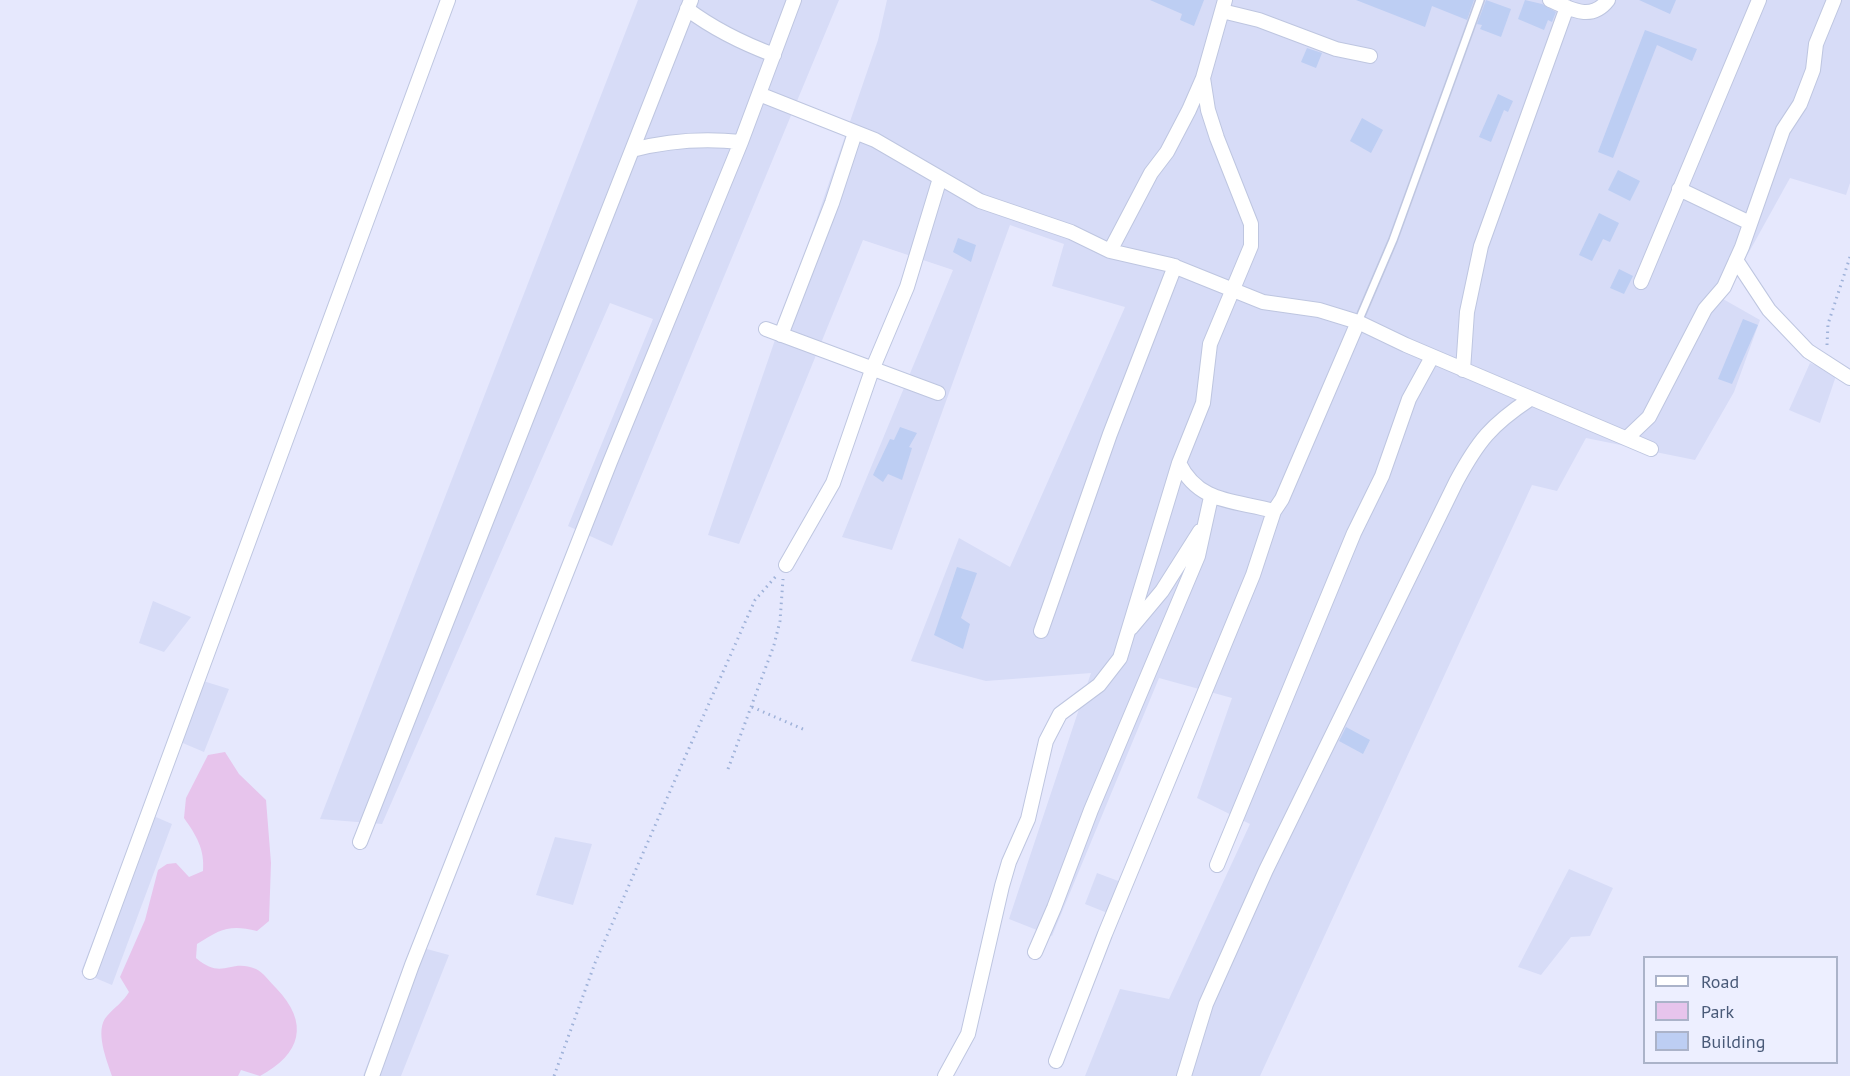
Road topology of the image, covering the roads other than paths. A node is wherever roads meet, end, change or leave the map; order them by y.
1 (448, 0) edge
2 (794, 0) edge
3 (1480, 0) edge
4 (1550, 0) edge
5 (1608, 0) edge
6 (1759, 0) edge
7 (1834, 0) edge
8 (689, 4) edge
9 (1224, 6) edge
10 (1567, 7) junction
11 (774, 55) junction
12 (1370, 56) dead end
13 (1203, 78) junction
14 (759, 94) junction
15 (855, 132) junction
16 (741, 142) junction
17 (632, 150) junction
18 (940, 178) junction
19 (1678, 189) junction
20 (1750, 223) junction
21 (1110, 250) junction
22 (1736, 260) junction
23 (1175, 266) junction
24 (1641, 282) dead end
25 (1234, 291) junction
26 (1358, 322) junction
27 (766, 329) dead end
28 (781, 334) junction
29 (1432, 357) junction
30 (872, 370) junction
31 (1463, 370) junction
32 (1850, 378) edge
33 (938, 393) dead end
34 (1530, 399) junction
35 (1628, 437) junction
36 (1651, 449) dead end
37 (1179, 463) junction
38 (1211, 497) junction
39 (1274, 511) junction
40 (1205, 522) junction
41 (786, 566) road end
42 (1041, 631) dead end
43 (1128, 633) junction
44 (360, 842) dead end
45 (1217, 865) dead end
46 (1035, 952) dead end
47 (90, 972) dead end
48 (1056, 1060) dead end
49 (372, 1076) edge
50 (945, 1076) edge
51 (1184, 1076) edge

1 - 47 street
2 - 11 street
3 - 26 lane
4 - 10 street
5 - 10 street
6 - 19 street
7 - 20 street
8 - 11 street
8 - 17 street
9 - 12 street
9 - 13 street
10 - 31 street
11 - 14 street
13 - 21 street
13 - 25 street
14 - 15 street
14 - 16 street
15 - 18 street
15 - 28 street
16 - 17 street
16 - 49 street
17 - 44 street
18 - 21 street
18 - 30 street
19 - 20 street
19 - 24 street
20 - 22 street
21 - 23 street
22 - 32 street
22 - 35 street
23 - 25 street
23 - 42 street
25 - 26 street
25 - 37 street
26 - 29 street
26 - 39 street
27 - 28 street
28 - 30 street
29 - 31 street
29 - 45 street
30 - 33 street
30 - 41 street
31 - 34 street
34 - 35 street
34 - 51 street
35 - 36 street
37 - 38 street
37 - 43 street
38 - 39 street
38 - 40 street
39 - 48 street
40 - 43 street
40 - 46 street
43 - 50 street

